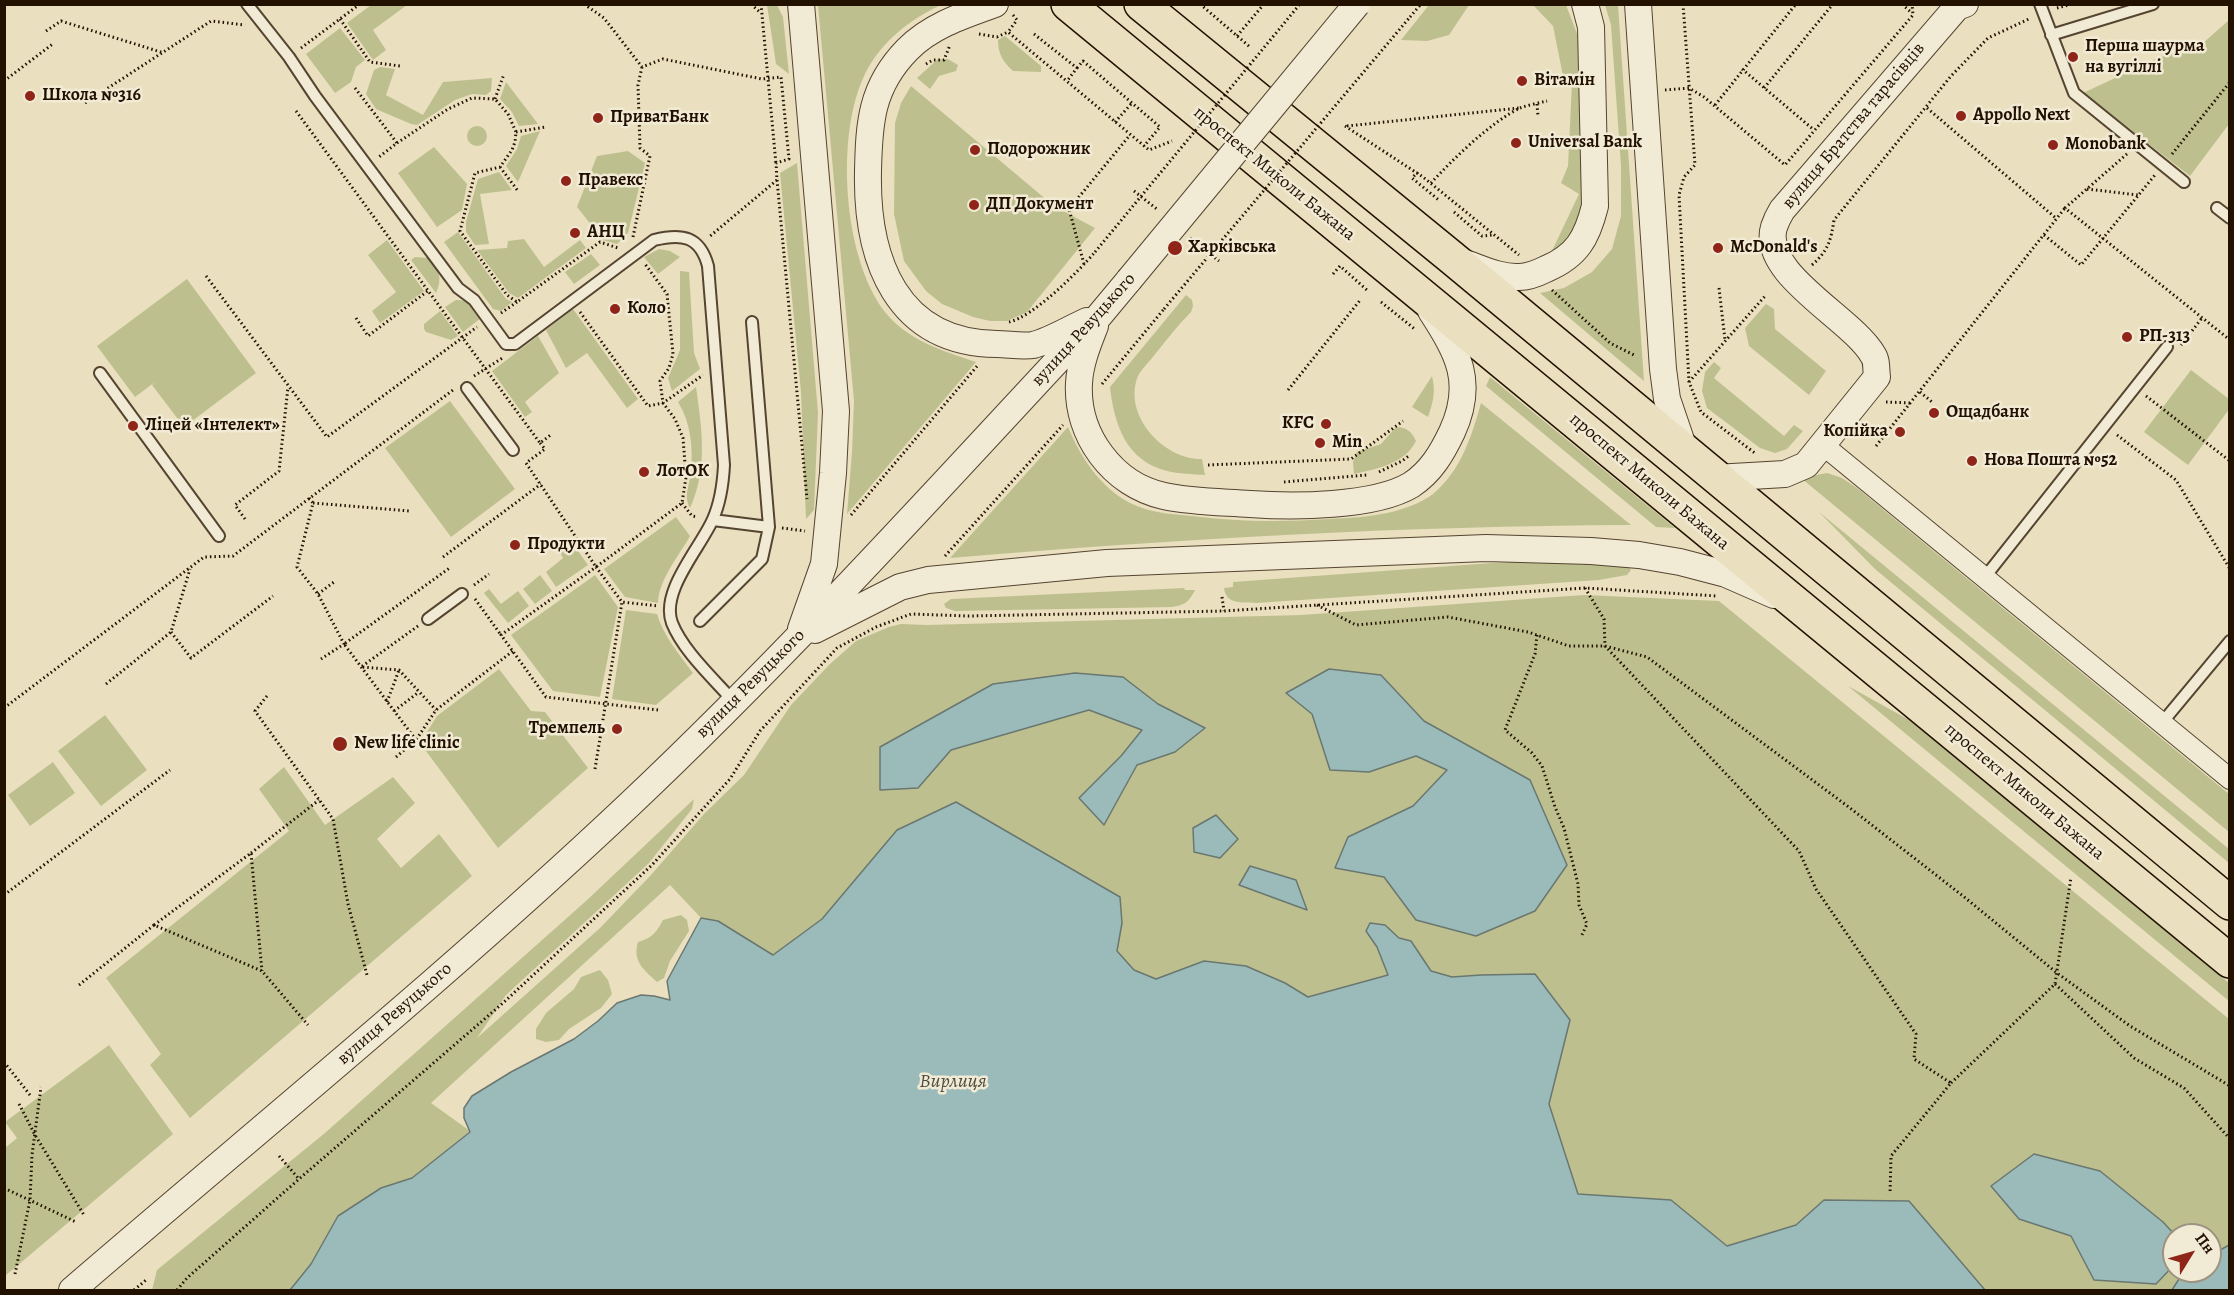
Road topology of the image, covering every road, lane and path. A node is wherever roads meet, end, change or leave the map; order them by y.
1 (247, 4) edge
2 (360, 4) edge
3 (584, 4) edge
4 (751, 4) edge
5 (761, 4) edge
6 (1053, 4) edge
7 (1141, 4) edge
8 (1200, 4) edge
9 (1264, 4) edge
10 (1300, 4) edge
11 (1357, 4) edge
12 (1421, 4) edge
13 (1584, 4) edge
14 (1638, 4) edge
15 (1683, 4) edge
16 (1796, 4) edge
17 (1833, 4) edge
18 (1902, 4) edge
19 (1912, 4) edge
20 (2040, 4) edge
21 (2152, 4) edge
22 (1959, 5) edge
23 (799, 6) edge
24 (1003, 8) edge
25 (1077, 12) edge
26 (761, 13) junction
27 (1913, 15) junction
28 (340, 20) junction
29 (264, 27) junction
30 (46, 31) dead end
31 (1008, 32) junction
32 (1034, 34) dead end
33 (2051, 35) junction
34 (1237, 36) junction
35 (972, 37) dead end
36 (1988, 38) dead end
37 (54, 43) dead end
38 (951, 44) dead end
39 (1250, 47) dead end
40 (164, 53) junction
41 (289, 57) junction
42 (400, 66) dead end
43 (922, 66) dead end
44 (642, 67) junction
45 (1077, 68) junction
46 (1742, 69) junction
47 (504, 74) dead end
48 (769, 78) junction
49 (4, 81) edge
50 (1067, 81) junction
51 (2229, 82) edge
52 (355, 88) dead end
53 (1689, 88) junction
54 (1764, 88) junction
55 (1665, 90) dead end
56 (495, 99) junction
57 (1547, 101) dead end
58 (1792, 101) dead end
59 (85, 103) dead end
60 (1132, 103) junction
61 (1538, 104) junction
62 (1715, 105) junction
63 (1522, 107) junction
64 (1787, 107) junction
65 (1927, 108) junction
66 (297, 111) dead end
67 (1538, 117) dead end
68 (1115, 122) junction
69 (545, 127) dead end
70 (1814, 131) junction
71 (516, 132) junction
72 (1130, 135) junction
73 (1172, 141) dead end
74 (397, 142) junction
75 (2137, 144) junction
76 (1144, 146) junction
77 (776, 163) junction
78 (2163, 165) junction
79 (367, 166) junction
80 (500, 167) junction
81 (1417, 173) junction
82 (777, 180) junction
83 (2184, 182) dead end
84 (1431, 183) junction
85 (2087, 189) junction
86 (518, 191) dead end
87 (2138, 195) junction
88 (1440, 201) dead end
89 (2065, 208) junction
90 (2217, 208) dead end
91 (1454, 212) dead end
92 (2229, 218) edge
93 (2057, 219) junction
94 (1493, 235) junction
95 (2044, 235) junction
96 (2102, 238) junction
97 (627, 242) junction
98 (699, 245) junction
99 (636, 252) junction
100 (1451, 257) junction
101 (1084, 265) junction
102 (1806, 270) dead end
103 (1333, 274) dead end
104 (1534, 274) junction
105 (206, 276) dead end
106 (1719, 288) dead end
107 (429, 290) junction
108 (1368, 291) dead end
109 (1419, 293) junction
110 (1766, 295) dead end
111 (1361, 299) dead end
112 (572, 301) junction
113 (1381, 302) dead end
114 (1099, 316) junction
115 (356, 318) dead end
116 (488, 319) junction
117 (752, 321) dead end
118 (1405, 321) dead end
119 (1002, 323) dead end
120 (461, 337) junction
121 (2229, 340) edge
122 (1726, 341) junction
123 (2167, 347) dead end
124 (512, 351) dead end
125 (1636, 356) dead end
126 (981, 361) dead end
127 (715, 367) junction
128 (486, 370) junction
129 (100, 374) dead end
130 (1689, 382) junction
131 (469, 383) joint
132 (288, 386) junction
133 (454, 389) dead end
134 (1100, 390) dead end
135 (1288, 390) dead end
136 (1920, 392) junction
137 (2143, 393) dead end
138 (1932, 402) dead end
139 (663, 403) junction
140 (1402, 421) dead end
141 (1066, 422) dead end
142 (2113, 432) dead end
143 (552, 434) dead end
144 (540, 444) junction
145 (1823, 445) junction
146 (1876, 446) dead end
147 (513, 450) dead end
148 (1413, 452) dead end
149 (1685, 453) junction
150 (1758, 455) dead end
151 (2229, 461) edge
152 (1208, 465) dead end
153 (1715, 478) junction
154 (1278, 482) dead end
155 (541, 484) junction
156 (309, 498) junction
157 (313, 503) junction
158 (682, 503) junction
159 (808, 508) dead end
160 (409, 511) dead end
161 (245, 519) dead end
162 (713, 520) junction
163 (846, 521) dead end
164 (770, 527) junction
165 (810, 532) dead end
166 (219, 536) dead end
167 (443, 556) dead end
168 (191, 567) junction
169 (451, 567) dead end
170 (596, 567) junction
171 (2229, 568) edge
172 (489, 574) dead end
173 (1985, 577) junction
174 (928, 580) junction
175 (480, 581) dead end
176 (334, 582) dead end
177 (1585, 588) junction
178 (318, 594) junction
179 (462, 594) dead end
180 (273, 596) dead end
181 (1719, 596) dead end
182 (1222, 597) dead end
183 (475, 599) dead end
184 (622, 602) junction
185 (1317, 605) junction
186 (1798, 605) junction
187 (669, 607) junction
188 (1224, 611) junction
189 (911, 614) junction
190 (429, 619) joint
191 (700, 621) dead end
192 (171, 632) junction
193 (501, 635) junction
194 (1538, 636) junction
195 (796, 640) junction
196 (2229, 641) edge
197 (344, 645) junction
198 (1605, 646) junction
199 (513, 651) junction
200 (321, 659) dead end
201 (361, 668) junction
202 (399, 670) junction
203 (106, 684) dead end
204 (419, 692) junction
205 (267, 696) dead end
206 (387, 702) junction
207 (734, 703) junction
208 (605, 704) junction
209 (4, 708) edge
210 (436, 710) junction
211 (658, 710) dead end
212 (394, 711) junction
213 (2161, 724) junction
214 (416, 740) junction
215 (396, 757) dead end
216 (595, 769) dead end
217 (170, 770) dead end
218 (2229, 779) edge
219 (319, 800) junction
220 (251, 852) junction
221 (2071, 877) dead end
222 (4, 895) edge
223 (2229, 903) edge
224 (154, 926) junction
225 (1581, 937) dead end
226 (2229, 962) edge
227 (262, 971) junction
228 (2057, 973) junction
229 (367, 975) dead end
230 (2055, 984) junction
231 (78, 985) dead end
232 (308, 1025) dead end
233 (4, 1062) edge
234 (1951, 1083) junction
235 (2229, 1086) edge
236 (40, 1087) dead end
237 (30, 1095) dead end
238 (19, 1104) dead end
239 (35, 1134) junction
240 (2229, 1139) edge
241 (279, 1156) dead end
242 (299, 1179) junction
243 (4, 1188) edge
244 (1890, 1194) dead end
245 (30, 1200) junction
246 (84, 1215) dead end
247 (76, 1222) dead end
248 (15, 1274) dead end
249 (146, 1280) dead end
250 (72, 1290) edge
251 (134, 1290) edge
252 (177, 1290) edge

1 - 29 lane
2 - 28 path
3 - 44 path
4 - 26 path
5 - 26 path
6 - 25 street
7 - 100 highway
8 - 34 path
9 - 34 path
10 - 101 path, bridge
11 - 114 street, вулиця Ревуцького, bridge
12 - 134 path, bridge
13 - 104 street
14 - 149 street
15 - 53 path
16 - 46 path
17 - 54 path
18 - 27 path
19 - 27 path
20 - 33 lane
21 - 33 lane
22 - 145 street, вулиця Братства тарасівців
23 - 195 street
24 - 31 path
24 - 114 street
25 - 109 highway, проспект Миколи Бажана
26 - 48 path
27 - 70 path
28 - 41 path
28 - 42 path
29 - 40 path
29 - 41 lane
30 - 40 path
31 - 35 path
31 - 50 path
32 - 45 path
33 - 75 lane
34 - 39 path
36 - 65 path
37 - 49 path
38 - 43 path
40 - 59 path
41 - 79 lane
44 - 48 path
44 - 97 path
45 - 50 path
45 - 60 path
46 - 54 path
46 - 62 path
47 - 56 path
48 - 77 path
48 - 77 path
50 - 68 path
51 - 78 path
52 - 74 path
53 - 55 path
53 - 62 path
53 - 130 path
54 - 64 path
56 - 71 path
56 - 74 path
57 - 61 path
58 - 64 path
60 - 68 path
60 - 76 path
61 - 63 path
61 - 67 path
62 - 70 path
63 - 81 path
63 - 84 path
64 - 70 path
65 - 93 path
65 - 102 path
66 - 107 path
68 - 72 path
69 - 71 path
71 - 80 path
72 - 76 path
72 - 101 path
73 - 76 path
74 - 79 path
75 - 78 lane
75 - 85 path
77 - 82 path
78 - 83 lane
78 - 87 path
79 - 116 lane
80 - 86 path
80 - 97 path
81 - 84 path
81 - 88 path
82 - 98 path
82 - 159 path
84 - 94 path
85 - 87 path
85 - 89 path
87 - 96 path
89 - 93 path
89 - 96 path
90 - 92 lane
91 - 94 path
93 - 95 path
94 - 104 path
95 - 96 path
95 - 136 path
96 - 121 path
97 - 99 path
98 - 99 lane
98 - 127 lane
99 - 112 lane
99 - 139 path
100 - 104 street
100 - 149 highway
101 - 119 path
103 - 108 path
104 - 125 path
105 - 132 path
106 - 122 path
107 - 115 path
107 - 120 path
109 - 114 street
109 - 186 highway, проспект Миколи Бажана
110 - 122 path
111 - 135 path
112 - 116 lane
112 - 139 path
113 - 118 path
114 - 195 street, вулиця Ревуцького
116 - 120 path
117 - 164 lane
120 - 128 path
120 - 132 path
122 - 130 path
123 - 173 lane
124 - 128 path
126 - 163 path
127 - 139 path
127 - 162 lane
128 - 131 path
128 - 144 path
129 - 166 lane
130 - 150 path
131 - 147 lane
132 - 161 path
133 - 156 path
136 - 138 path
136 - 146 path
137 - 151 path
139 - 158 path
140 - 152 path
141 - 174 path
142 - 171 path
143 - 144 path
144 - 155 path
145 - 153 street, вулиця Братства тарасівців
145 - 173 street
148 - 154 path
149 - 153 highway
153 - 223 highway
155 - 167 path
155 - 170 path
156 - 157 path
156 - 168 path
157 - 160 path
157 - 178 path
158 - 162 path
158 - 170 path
162 - 164 lane
162 - 187 lane
164 - 165 path
164 - 191 lane
168 - 192 path
168 - 209 path
169 - 197 path
170 - 184 path
170 - 193 path
172 - 175 path
173 - 213 street
174 - 186 street
174 - 189 path
174 - 195 street
176 - 178 path
177 - 181 path
177 - 185 path
177 - 198 path
178 - 197 path
179 - 190 lane
180 - 192 path
182 - 188 path
183 - 193 path
184 - 187 path
184 - 208 path
185 - 188 path
185 - 194 path
186 - 226 highway, проспект Миколи Бажана
187 - 207 lane
188 - 189 path
189 - 242 path
190 - 201 path
192 - 203 path
193 - 199 path
194 - 198 path
194 - 225 path
195 - 207 street, вулиця Ревуцького
196 - 213 lane
197 - 200 path
197 - 201 path
198 - 228 path
198 - 234 path
199 - 208 path
199 - 210 path
201 - 202 path
201 - 206 path
202 - 204 path
202 - 206 path
204 - 210 path
204 - 212 path
205 - 219 path
206 - 212 path
207 - 250 street, вулиця Ревуцького
208 - 211 path
208 - 216 path
210 - 214 path
212 - 214 path
213 - 218 street
214 - 215 path
217 - 222 path
219 - 220 path
219 - 229 path
220 - 224 path
220 - 227 path
221 - 228 path
224 - 227 path
224 - 231 path
227 - 232 path
228 - 230 path
228 - 235 path
230 - 234 path
230 - 240 path
233 - 237 path
234 - 244 path
236 - 239 path
238 - 239 path
239 - 245 path
239 - 246 path
241 - 242 path
242 - 252 path
243 - 245 path
245 - 247 path
245 - 248 path
249 - 251 path

